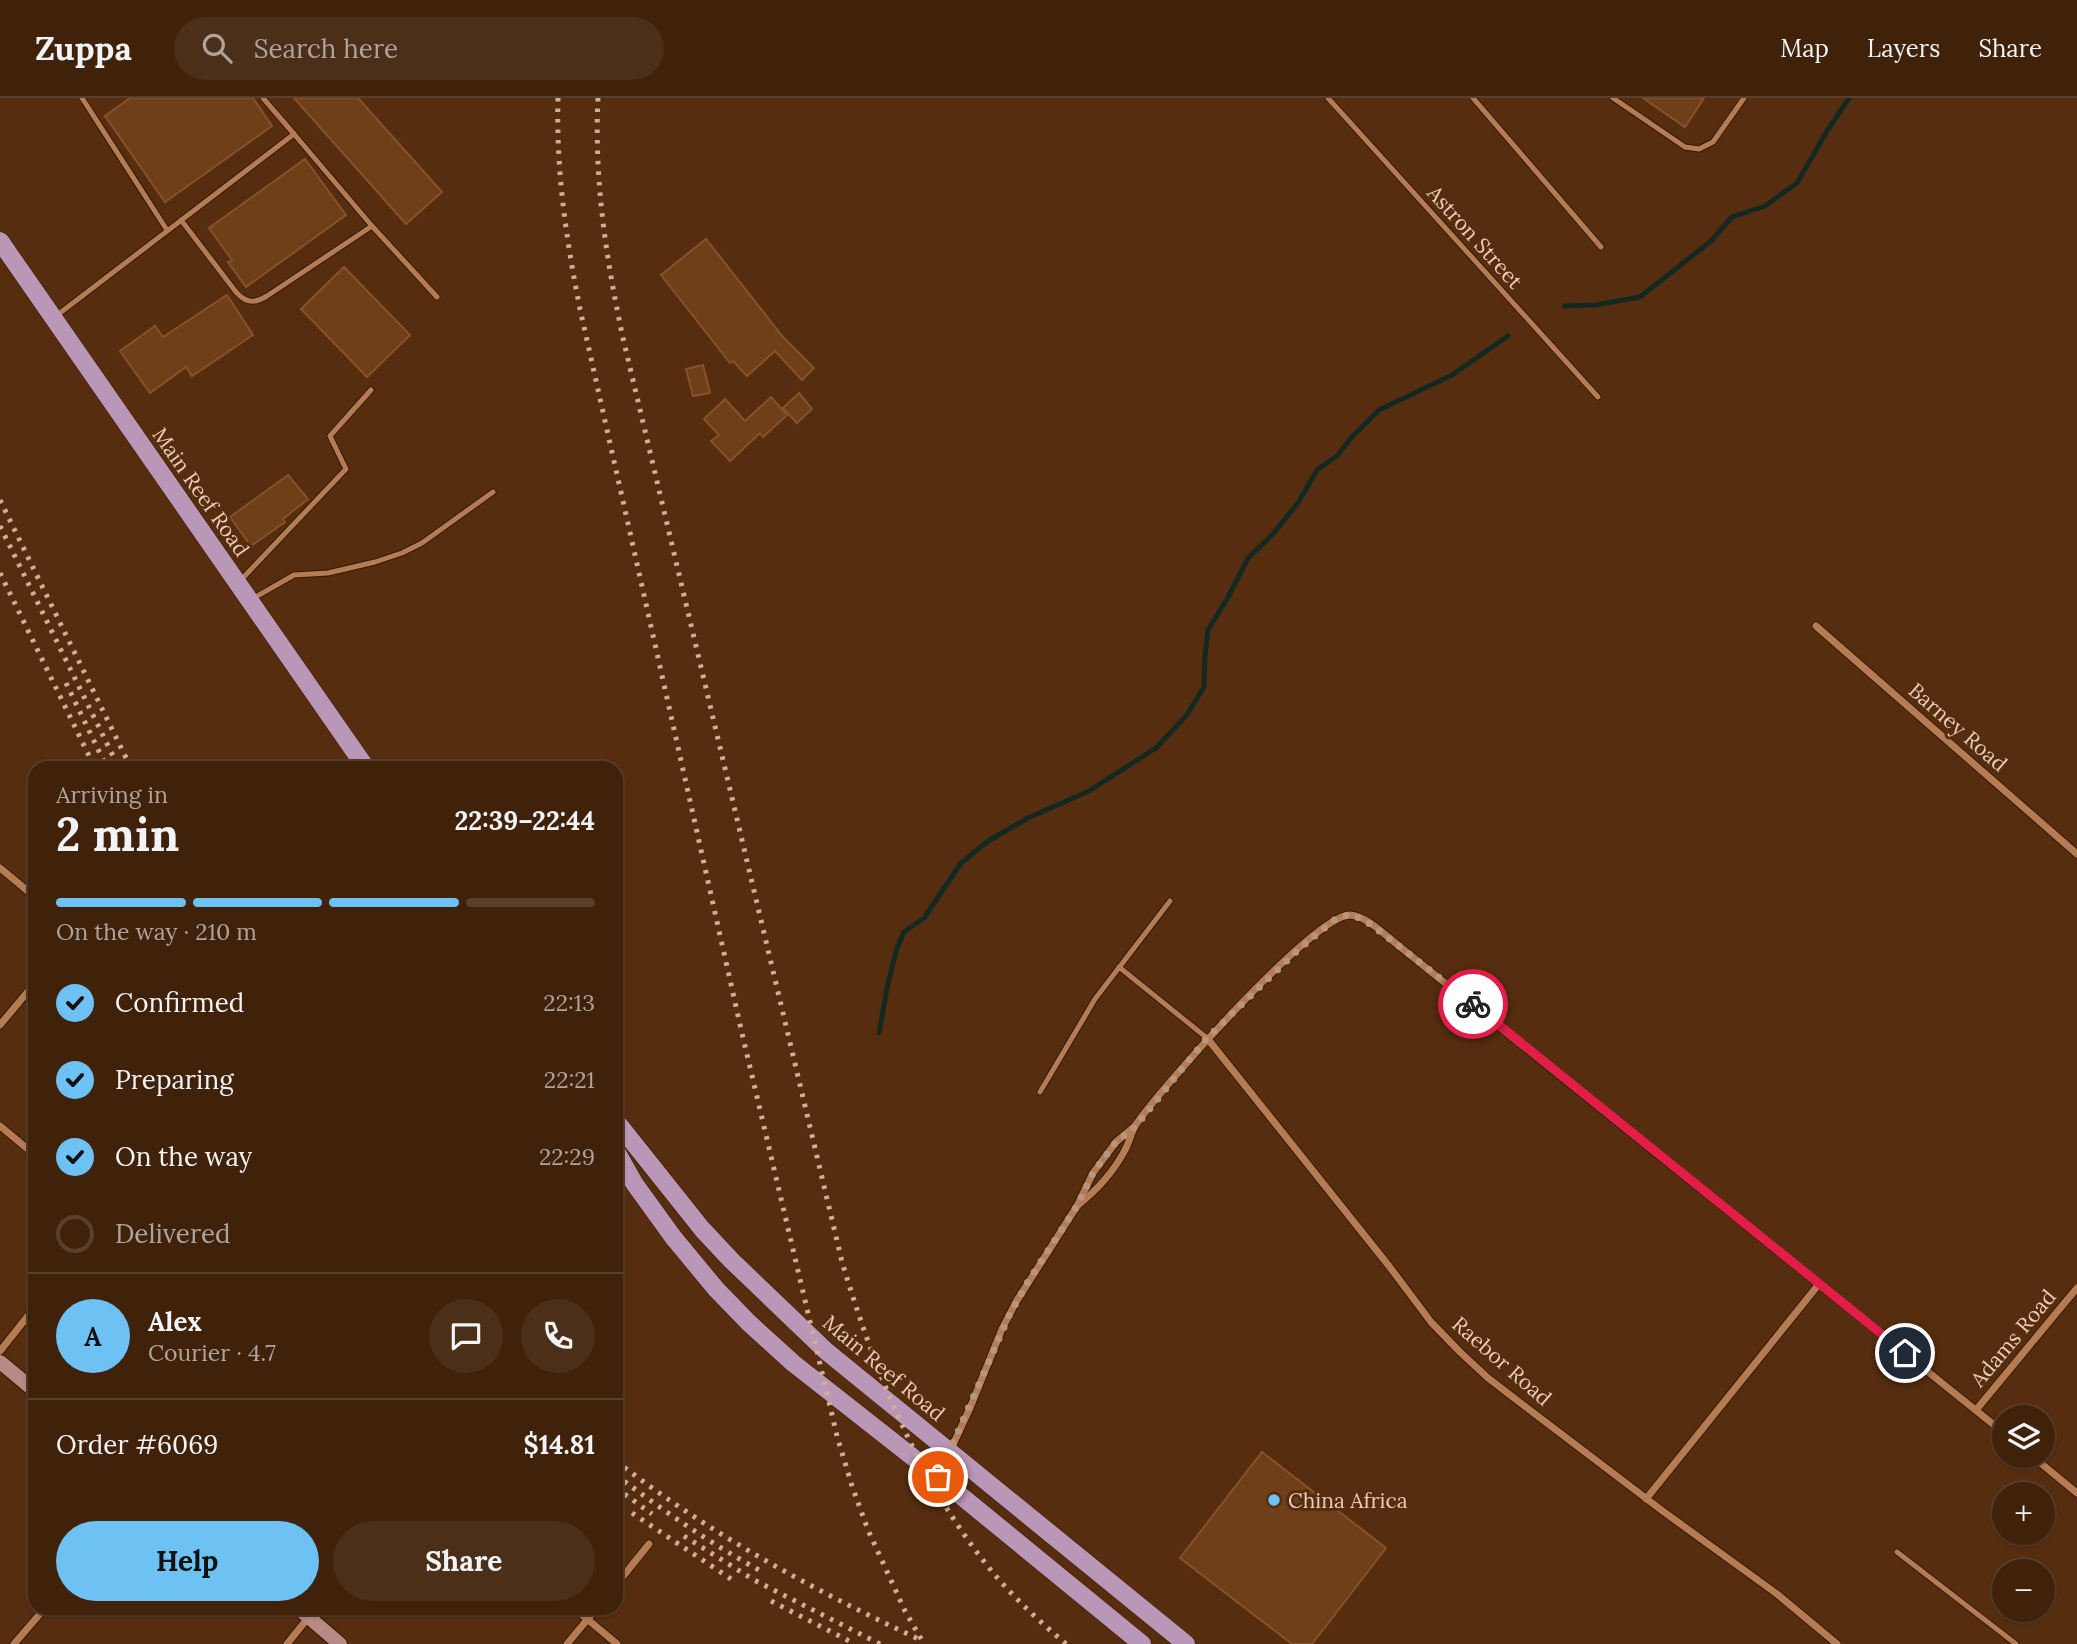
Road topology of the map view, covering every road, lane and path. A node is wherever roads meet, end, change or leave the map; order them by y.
1 (82, 98) edge
2 (263, 98) edge
3 (1328, 98) edge
4 (1473, 98) edge
5 (1614, 98) edge
6 (1744, 98) edge
7 (294, 134) junction
8 (181, 220) junction
9 (372, 226) junction
10 (167, 230) junction
11 (0, 241) edge
12 (1601, 247) dead end
13 (437, 297) dead end
14 (54, 318) junction
15 (371, 390) dead end
16 (1598, 397) dead end
17 (493, 492) dead end
18 (237, 584) junction
19 (249, 601) junction
20 (1816, 626) dead end
21 (361, 761) edge
22 (2077, 854) edge
23 (0, 867) edge
24 (28, 891) edge
25 (1170, 901) dead end
26 (1119, 967) junction
27 (28, 991) edge
28 (0, 1025) edge
29 (1207, 1038) junction
30 (1040, 1092) dead end
31 (0, 1126) edge
32 (1135, 1127) junction
33 (623, 1130) edge
34 (28, 1149) edge
35 (623, 1163) edge
36 (1077, 1206) junction
37 (1819, 1284) junction
38 (2077, 1288) edge
39 (28, 1316) edge
40 (0, 1350) edge
41 (0, 1362) edge
42 (28, 1385) edge
43 (869, 1386) junction
44 (1976, 1410) junction
45 (855, 1411) junction
46 (1992, 1423) edge
47 (950, 1452) junction
48 (2047, 1468) edge
49 (938, 1477) junction
50 (2077, 1493) edge
51 (1646, 1499) junction
52 (649, 1544) dead end
53 (1897, 1552) dead end
54 (623, 1576) edge
55 (39, 1615) edge
56 (305, 1615) edge
57 (311, 1615) edge
58 (582, 1615) edge
59 (592, 1615) edge
60 (588, 1620) junction
61 (14, 1644) edge
62 (287, 1644) edge
63 (340, 1644) edge
64 (567, 1644) edge
65 (617, 1644) edge
66 (1142, 1644) edge
67 (1186, 1644) edge
68 (1837, 1644) edge
69 (2016, 1644) edge

1 - 10 lane
2 - 7 lane
3 - 16 lane, Astron Street
4 - 12 lane
5 - 6 lane
7 - 8 lane
7 - 9 lane
8 - 9 lane
8 - 10 lane
9 - 13 lane
10 - 14 lane
11 - 14 main road, Main Reef Road
14 - 18 main road, Main Reef Road
15 - 18 lane
17 - 19 lane
18 - 19 main road, Main Reef Road
19 - 21 main road, Main Reef Road
20 - 22 street, Barney Road
23 - 24 street
25 - 26 lane
26 - 29 lane
26 - 30 lane
27 - 28 street
29 - 32 street
29 - 37 street
29 - 51 street, Raebor Road
31 - 34 street
32 - 36 street
32 - 36 street
33 - 43 main road, Main Reef Road
35 - 45 main road
36 - 47 street
37 - 44 street
37 - 51 street
38 - 44 street, Adams Road
39 - 40 street
41 - 42 main road
43 - 45 main road
43 - 47 main road, Main Reef Road
44 - 46 street
45 - 49 main road
47 - 49 street
47 - 67 main road, Main Reef Road
48 - 50 street
49 - 66 main road
51 - 68 street, Raebor Road
52 - 54 street
53 - 69 lane
55 - 61 street
56 - 62 street
57 - 63 main road
58 - 60 street
59 - 60 street
60 - 64 street
60 - 65 street

